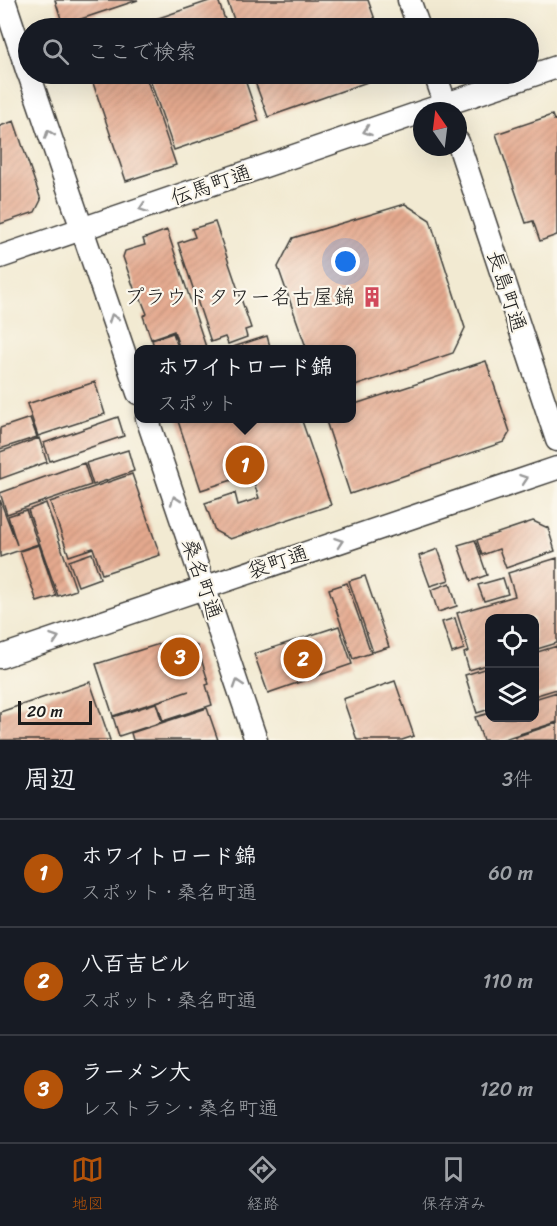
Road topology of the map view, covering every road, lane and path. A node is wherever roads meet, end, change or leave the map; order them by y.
1 (4, 0) edge
2 (409, 0) edge
3 (415, 18) edge
4 (18, 41) edge
5 (557, 67) edge
6 (539, 73) edge
7 (33, 84) edge
8 (435, 84) edge
9 (509, 84) edge
10 (435, 102) edge
11 (458, 102) edge
12 (413, 117) edge
13 (463, 156) edge
14 (82, 230) junction
15 (0, 257) edge
16 (134, 381) edge
17 (149, 423) edge
18 (557, 440) edge
19 (557, 468) edge
20 (206, 588) junction
21 (0, 657) edge
22 (256, 740) edge

1 - 4 street
2 - 3 street
5 - 6 street, 伝馬町通
14 -> 7 street
8 - 10 street
9 - 11 street, 伝馬町通
12 -> 14 street, 伝馬町通
13 - 18 street, 長島町通
14 - 15 street, 伝馬町通
16 -> 14 street
20 -> 17 street, 桑名町通
20 -> 19 street, 袋町通
21 -> 20 street, 袋町通
22 -> 20 street, 桑名町通

